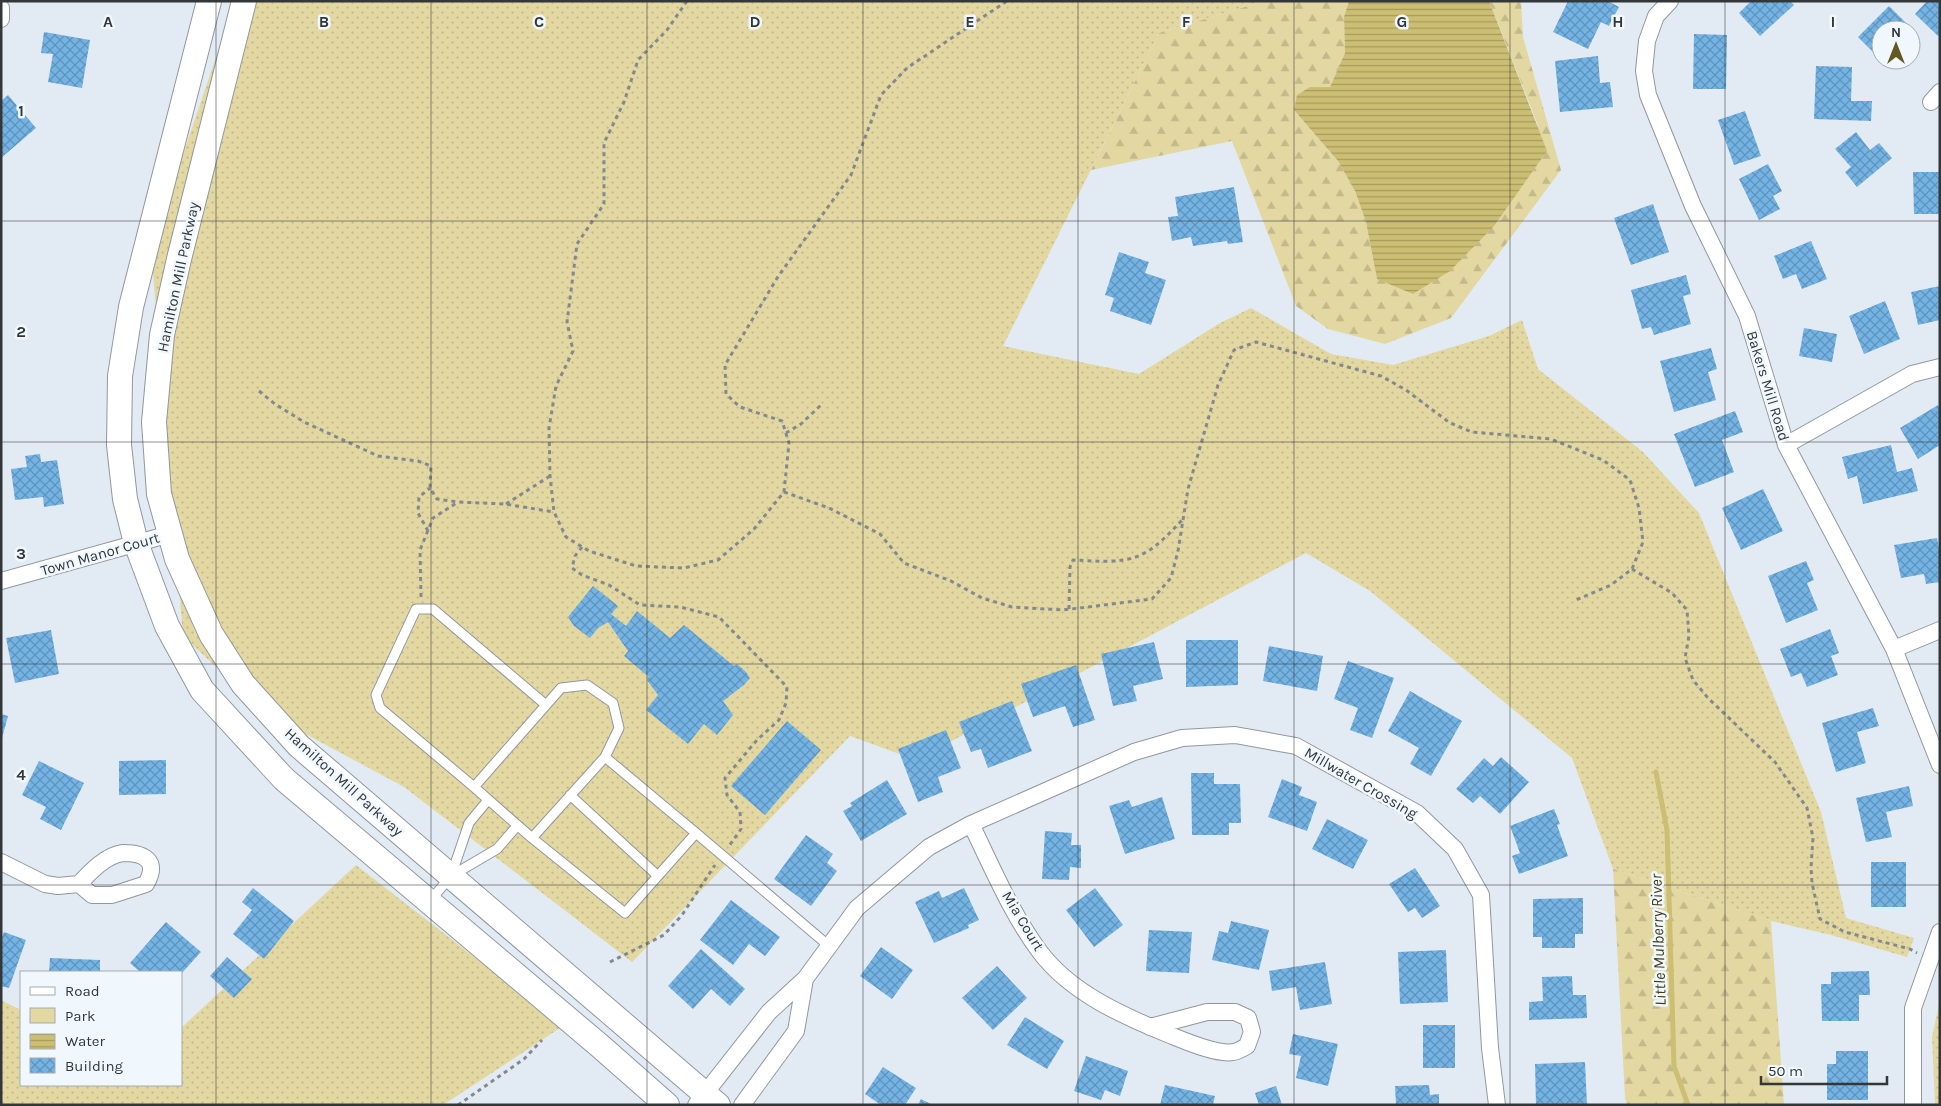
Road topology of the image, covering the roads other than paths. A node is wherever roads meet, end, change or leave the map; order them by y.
1 (210, 1) edge
2 (244, 1) edge
3 (1670, 1) edge
4 (1, 8) edge
5 (1, 19) edge
6 (1940, 367) edge
7 (1786, 444) junction
8 (170, 534) junction
9 (136, 543) junction
10 (1, 581) edge
11 (1940, 630) edge
12 (1894, 648) junction
13 (546, 705) junction
14 (605, 757) junction
15 (1940, 765) edge
16 (474, 787) junction
17 (570, 795) junction
18 (488, 800) junction
19 (971, 824) junction
20 (517, 826) junction
21 (696, 833) junction
22 (532, 838) junction
23 (1, 862) edge
24 (451, 876) junction
25 (658, 876) junction
26 (79, 884) dead end
27 (429, 902) junction
28 (1940, 932) edge
29 (829, 946) junction
30 (805, 979) junction
31 (1150, 1027) junction
32 (707, 1101) edge
33 (667, 1105) edge
34 (742, 1105) edge
35 (1497, 1105) edge
36 (1913, 1105) edge

1 - 9 street
2 - 8 street, Hamilton Mill Parkway
3 - 7 street, Bakers Mill Road
4 - 5 street
6 - 7 street
7 - 12 street, Bakers Mill Road
8 - 9 street, Town Manor Court
8 - 24 street, Hamilton Mill Parkway
9 - 10 street, Town Manor Court
9 - 27 street
11 - 12 street
12 - 15 street, Bakers Mill Road
13 - 14 lane
13 - 16 lane
13 - 16 lane
14 - 17 lane
14 - 21 lane
16 - 18 lane
17 - 22 lane
17 - 25 lane
18 - 20 lane
18 - 24 lane
19 - 29 street, Millwater Crossing
19 - 31 street, Mia Court
19 - 35 street, Millwater Crossing
20 - 22 lane
20 - 24 lane
21 - 25 lane
21 - 29 lane
22 - 25 lane
23 - 26 street
24 - 27 lane
24 - 32 street, Hamilton Mill Parkway
27 - 33 street
28 - 36 street
29 - 30 street, Millwater Crossing
30 - 32 street, Millwater Crossing
30 - 34 street, Millwater Crossing
31 - 31 street, Mia Court

